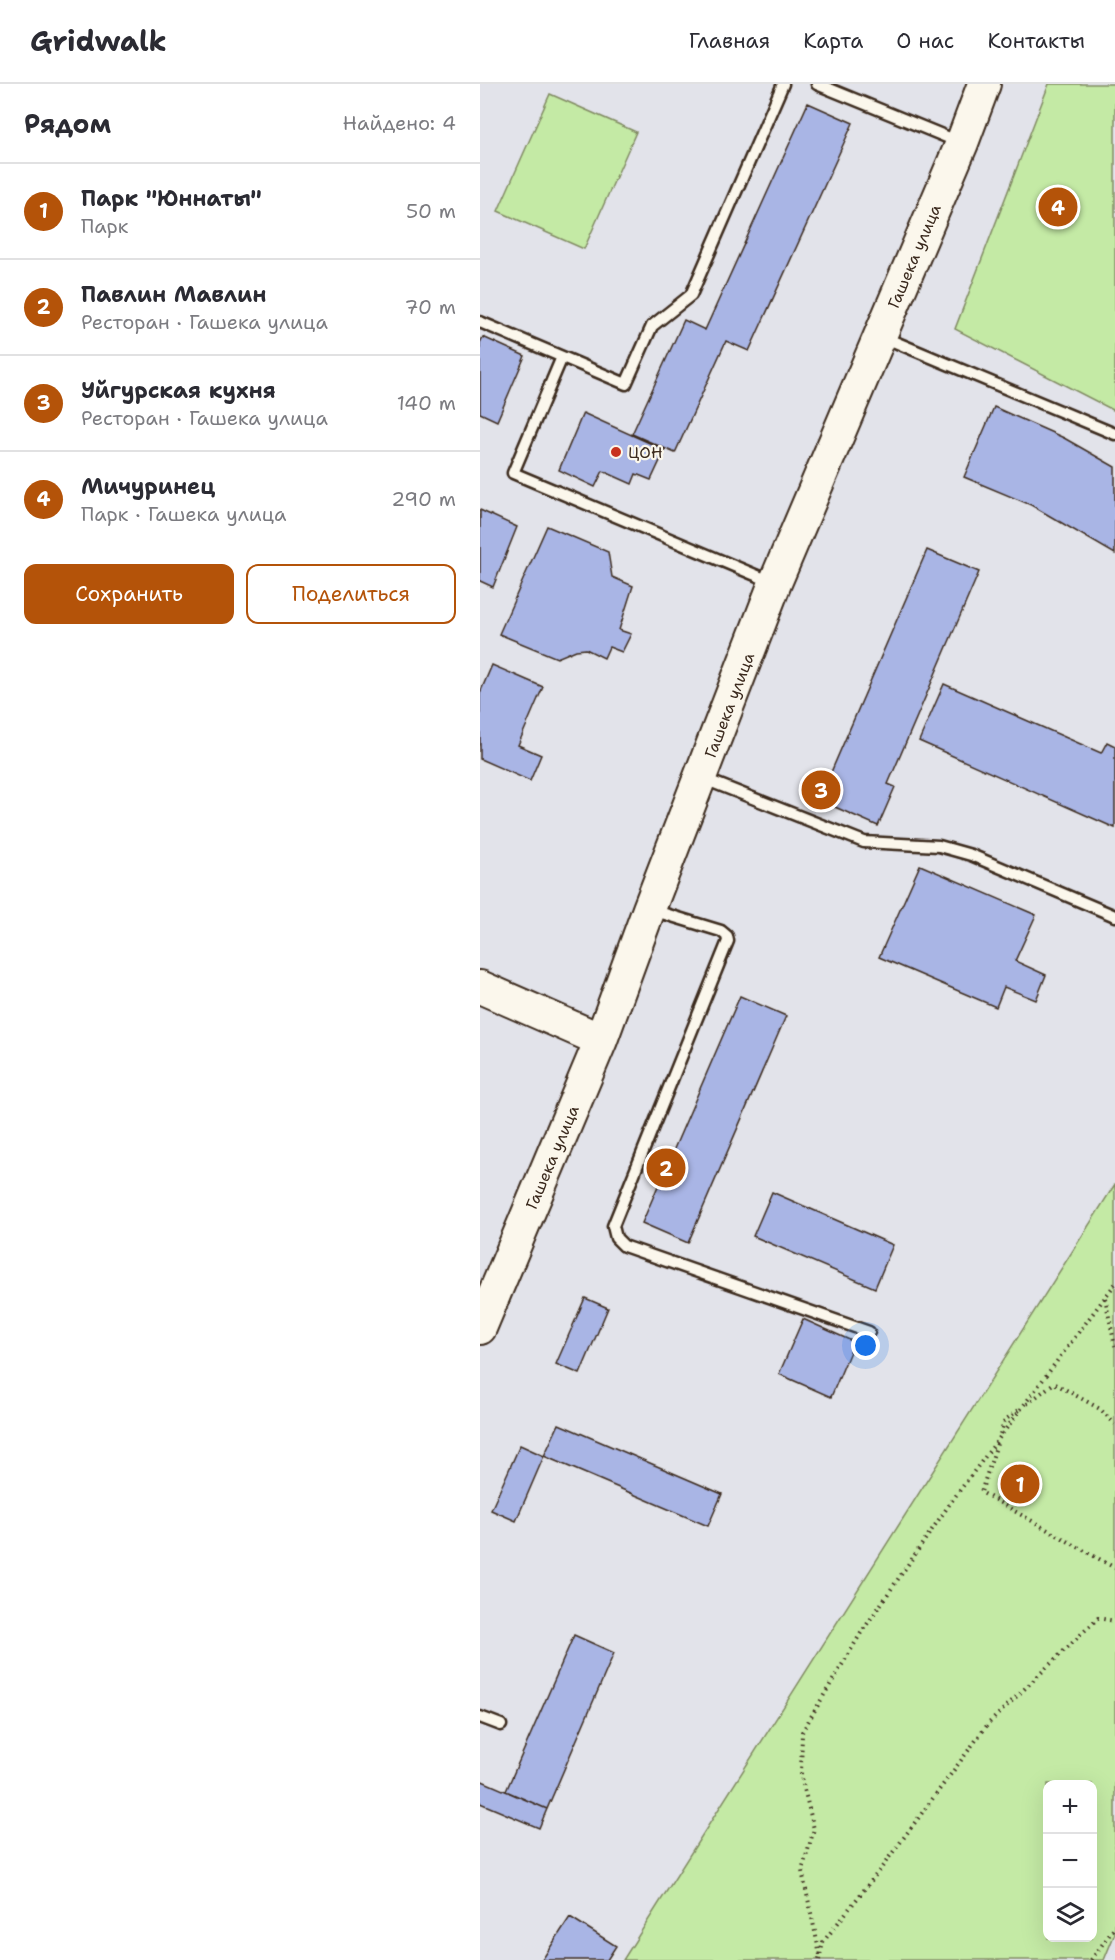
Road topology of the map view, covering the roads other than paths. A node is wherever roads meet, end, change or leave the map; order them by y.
1 (783, 84) edge
2 (817, 84) edge
3 (984, 84) edge
4 (962, 143) junction
5 (480, 322) edge
6 (880, 336) junction
7 (562, 357) junction
8 (1115, 434) edge
9 (775, 583) junction
10 (701, 778) junction
11 (649, 909) junction
12 (1115, 916) edge
13 (480, 987) edge
14 (601, 1040) junction
15 (480, 1328) edge
16 (869, 1332) dead end
17 (480, 1717) edge
18 (501, 1725) dead end

1 - 7 lane
2 - 4 lane
3 - 4 main road, Гашека улица
4 - 6 main road, Гашека улица
5 - 7 lane
6 - 8 lane
6 - 9 main road, Гашека улица
7 - 9 lane
9 - 10 main road, Гашека улица
10 - 11 main road, Гашека улица
10 - 12 lane
11 - 14 main road, Гашека улица
11 - 16 lane
13 - 14 main road
14 - 15 main road, Гашека улица
17 - 18 lane

